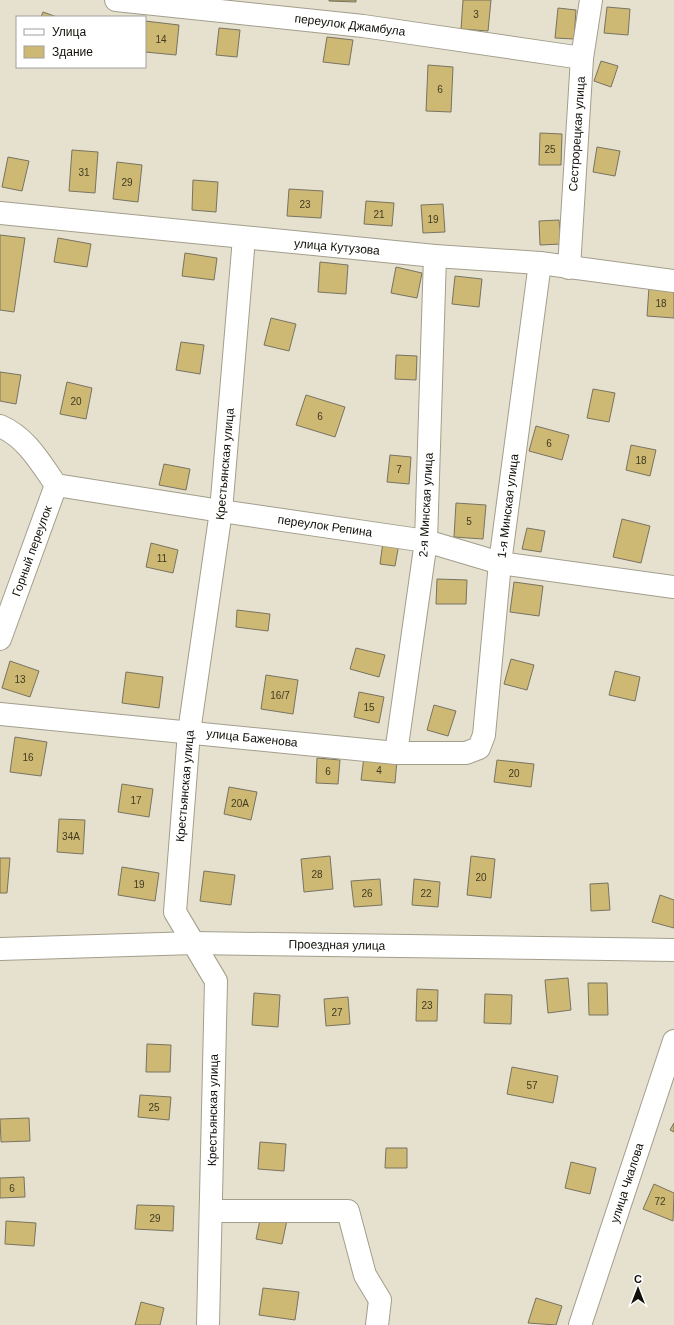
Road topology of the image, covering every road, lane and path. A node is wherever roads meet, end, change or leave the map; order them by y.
1 (116, 0) edge
2 (590, 0) edge
3 (582, 58) junction
4 (0, 213) edge
5 (244, 238) junction
6 (435, 256) junction
7 (540, 263) junction
8 (569, 268) junction
9 (674, 281) edge
10 (0, 426) edge
11 (56, 485) junction
12 (221, 511) junction
13 (426, 541) junction
14 (500, 563) junction
15 (674, 587) edge
16 (0, 639) edge
17 (0, 714) edge
18 (189, 732) junction
19 (479, 748) joint
20 (396, 753) junction
21 (194, 943) junction
22 (0, 949) edge
23 (674, 950) edge
24 (674, 1041) edge
25 (211, 1211) junction
26 (208, 1325) edge
27 (377, 1325) edge
28 (580, 1325) edge

1 - 3 street, переулок Джамбула
2 - 3 street, Сестрорецкая улица
3 - 8 street, Сестрорецкая улица
4 - 5 street, улица Кутузова
5 - 6 street, улица Кутузова
5 - 12 street, Крестьянская улица
6 - 7 street, улица Кутузова
6 - 13 street, 2-я Минская улица
7 - 8 street, улица Кутузова
7 - 14 street, 1-я Минская улица
8 - 9 street, улица Кутузова
10 - 11 street
11 - 12 street, переулок Репина
11 - 16 street, Горный переулок
12 - 13 street, переулок Репина
12 - 18 street, Крестьянская улица
13 - 14 street, переулок Репина
13 - 20 street, 2-я Минская улица
14 - 15 street, переулок Репина
14 - 19 street, 1-я Минская улица
17 - 18 street, улица Баженова
18 - 20 street, улица Баженова
18 - 21 street, Крестьянская улица
19 - 20 street, улица Баженова
21 - 22 street, Проездная улица
21 - 23 street, Проездная улица
21 - 25 street, Крестьянская улица
24 - 28 street, улица Чкалова
25 - 26 street, Крестьянская улица
25 - 27 street

